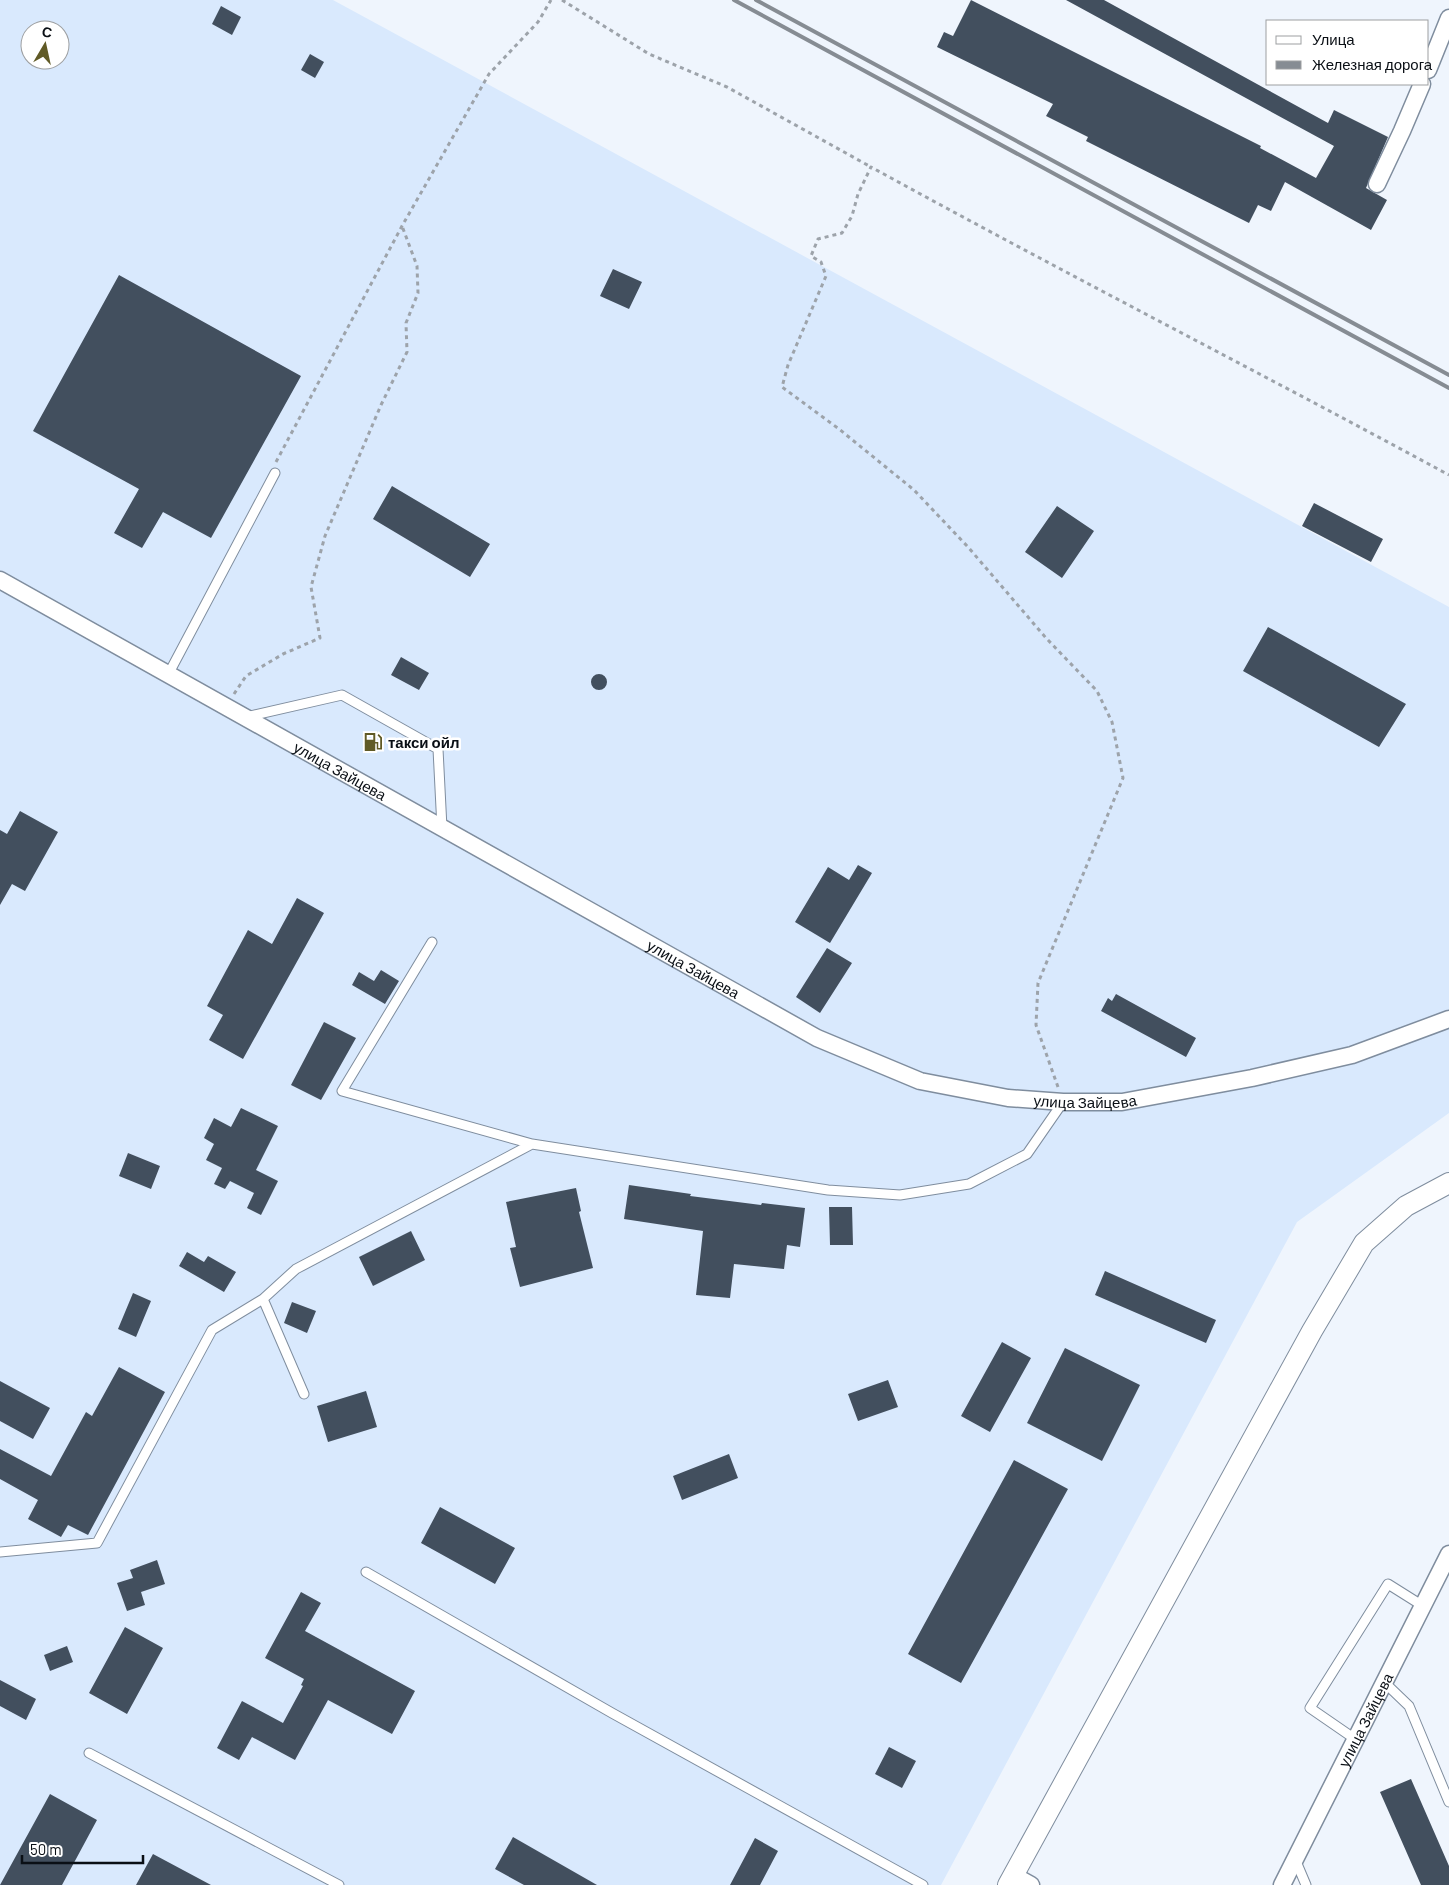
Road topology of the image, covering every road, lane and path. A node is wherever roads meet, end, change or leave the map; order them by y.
1 (552, 0) edge
2 (562, 0) edge
3 (1449, 18) edge
4 (1429, 68) edge
5 (1422, 85) edge
6 (871, 167) junction
7 (1377, 184) dead end
8 (402, 226) junction
9 (275, 473) joint
10 (1449, 475) edge
11 (0, 580) edge
12 (169, 673) junction
13 (226, 707) junction
14 (244, 718) junction
15 (442, 828) junction
16 (432, 942) dead end
17 (1449, 1019) edge
18 (1063, 1102) junction
19 (532, 1144) junction
20 (1449, 1184) edge
21 (263, 1299) junction
22 (304, 1394) dead end
23 (0, 1552) edge
24 (1449, 1554) edge
25 (366, 1572) dead end
26 (1423, 1606) junction
27 (1384, 1682) junction
28 (1355, 1740) junction
29 (89, 1753) dead end
30 (1449, 1802) edge
31 (1295, 1859) junction
32 (1011, 1880) edge
33 (339, 1885) edge
34 (923, 1885) edge
35 (1031, 1885) edge
36 (1282, 1885) edge
37 (1306, 1885) edge

1 - 8 path
2 - 6 path
3 - 4 street
5 - 7 street
6 - 10 path
6 - 18 path
8 - 9 path
8 - 13 path
9 - 12 lane
11 - 12 street, улица Зайцева
12 - 13 street, улица Зайцева
13 - 14 street, улица Зайцева
14 - 15 street, улица Зайцева
14 - 15 lane
15 - 18 street, улица Зайцева
16 - 19 lane
17 - 18 street, улица Зайцева
18 - 19 lane
19 - 21 lane
20 - 32 street
21 - 22 lane
21 - 23 lane
24 - 26 street, улица Зайцева
25 - 34 lane
26 - 27 street, улица Зайцева
26 - 28 lane
27 - 28 street, улица Зайцева
27 - 30 lane
28 - 31 street, улица Зайцева
29 - 33 lane
31 - 36 street, улица Зайцева
31 - 37 lane
32 - 35 street

